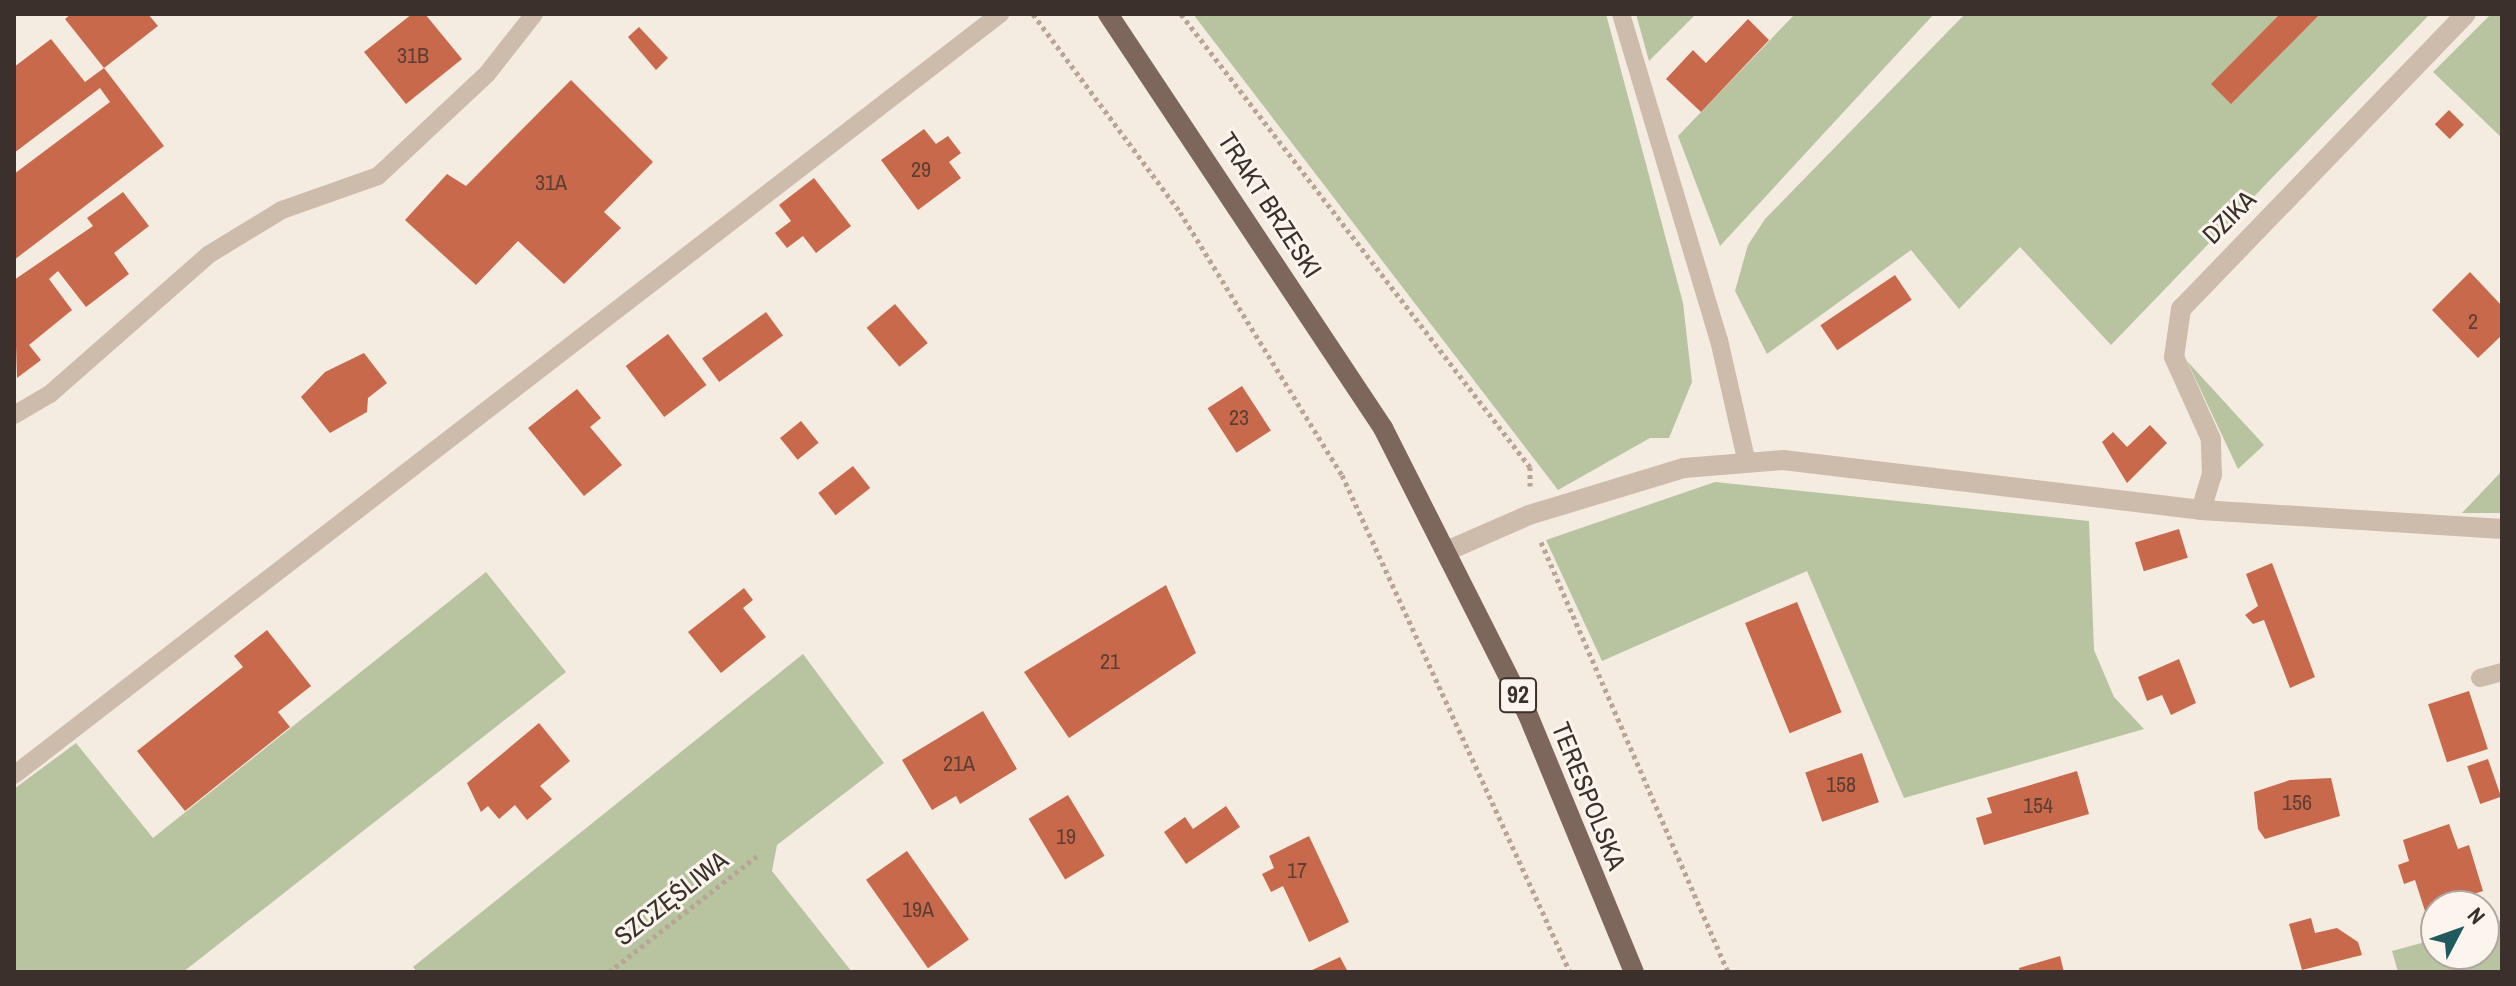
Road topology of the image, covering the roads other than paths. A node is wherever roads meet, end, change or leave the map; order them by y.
1 (534, 14) edge
2 (1000, 14) edge
3 (1108, 14) edge
4 (1621, 14) edge
5 (2466, 14) edge
6 (14, 415) edge
7 (1383, 428) joint
8 (1747, 463) junction
9 (2201, 510) junction
10 (2502, 529) edge
11 (1449, 550) junction
12 (2502, 672) edge
13 (2480, 678) dead end
14 (14, 775) edge
15 (1634, 972) edge

1 - 6 lane
2 - 14 lane
3 - 7 main road, TRAKT BRZESKI / 92
4 - 8 lane
5 - 9 street, DZIKA
7 - 11 main road, TERESPOLSKA / 92
8 - 9 street
8 - 11 street
9 - 10 street
11 - 15 main road, TERESPOLSKA / 92
12 - 13 lane

